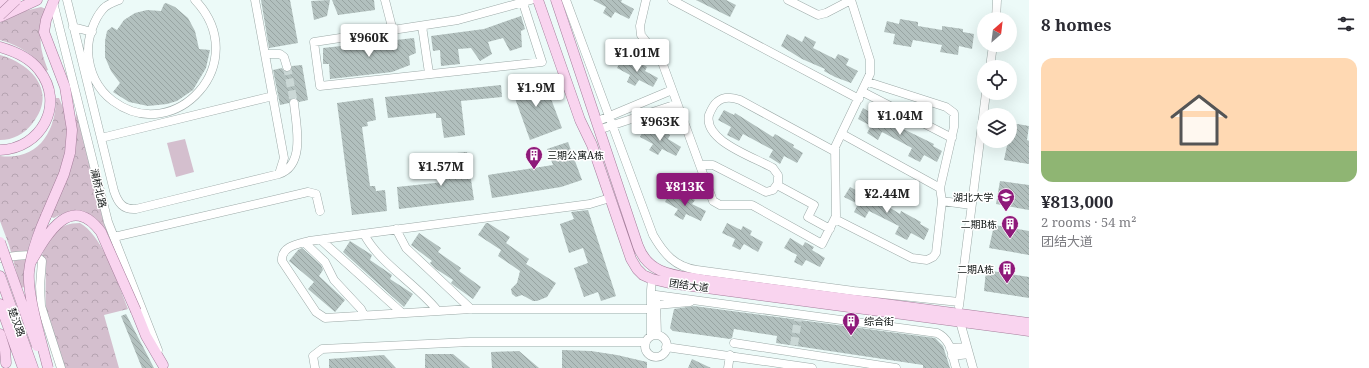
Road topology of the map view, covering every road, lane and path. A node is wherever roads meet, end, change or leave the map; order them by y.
1 (8, 0) edge
2 (16, 0) edge
3 (37, 0) edge
4 (67, 0) edge
5 (195, 0) edge
6 (255, 0) edge
7 (385, 0) edge
8 (538, 0) edge
9 (545, 0) edge
10 (550, 0) edge
11 (556, 0) edge
12 (566, 0) edge
13 (646, 0) edge
14 (672, 0) edge
15 (788, 0) edge
16 (851, 0) edge
17 (997, 0) edge
18 (54, 1) edge
19 (115, 1) edge
20 (527, 1) edge
21 (0, 4) edge
22 (996, 12) edge
23 (0, 16) edge
24 (422, 26) junction
25 (74, 27) junction
26 (92, 32) junction
27 (393, 32) junction
28 (0, 47) edge
29 (84, 51) junction
30 (265, 54) junction
31 (287, 67) tunnel mouth
32 (87, 70) junction
33 (429, 73) junction
34 (868, 82) junction
35 (672, 90) junction
36 (273, 96) junction
37 (861, 96) junction
38 (985, 100) edge
39 (294, 102) tunnel mouth
40 (677, 104) junction
41 (182, 105) junction
42 (171, 110) junction
43 (609, 116) junction
44 (186, 118) junction
45 (173, 120) junction
46 (598, 122) junction
47 (612, 126) junction
48 (842, 134) junction
49 (101, 138) junction
50 (952, 138) junction
51 (592, 145) junction
52 (0, 150) edge
53 (834, 151) junction
54 (700, 165) junction
55 (279, 174) junction
56 (777, 185) junction
57 (940, 188) junction
58 (610, 198) junction
59 (942, 201) junction
60 (971, 205) junction
61 (320, 211) dead end
62 (835, 219) junction
63 (396, 229) junction
64 (830, 229) junction
65 (364, 234) junction
66 (114, 237) junction
67 (321, 240) junction
68 (0, 242) edge
69 (305, 243) junction
70 (0, 258) edge
71 (31, 262) junction
72 (0, 276) edge
73 (655, 280) junction
74 (656, 295) junction
75 (698, 300) junction
76 (0, 304) edge
77 (653, 307) junction
78 (471, 309) junction
79 (437, 310) junction
80 (401, 312) junction
81 (959, 312) junction
82 (364, 315) junction
83 (1029, 323) edge
84 (1029, 331) edge
85 (0, 334) edge
86 (651, 338) junction
87 (734, 343) dead end
88 (666, 347) junction
89 (968, 350) junction
90 (0, 351) edge
91 (951, 352) junction
92 (730, 356) junction
93 (7, 365) edge
94 (164, 366) edge
95 (23, 368) edge
96 (33, 368) edge
97 (47, 368) edge
98 (61, 368) edge
99 (315, 368) edge
100 (728, 368) edge
101 (812, 368) edge
102 (896, 368) edge
103 (956, 368) edge
104 (973, 368) edge

1 - 21 main road
2 - 23 main road, bridge
3 - 23 main road
4 - 25 street
5 - 41 street
6 - 30 street
7 - 27 street
8 - 51 main road, 团结大道
9 - 51 main road
10 - 46 main road
11 - 46 main road, 团结大道
12 - 43 street
13 - 35 street
14 - 37 street
15 - 16 street
16 - 34 street
17 - 22 street
18 - 66 street, 澜桥北路
18 - 71 main road, bridge
19 - 26 street
20 - 24 street
20 - 33 street
24 - 27 street
24 - 33 street
25 - 26 street
25 - 29 street
26 - 29 street
27 - 33 street
28 - 52 main road
29 - 32 street
29 - 32 street
30 - 31 street
30 - 36 street
32 - 42 street
32 - 49 street
34 - 37 street
34 - 50 street
35 - 40 street
35 - 43 street
36 - 44 street
36 - 55 street
37 - 48 street
37 - 50 street
38 - 60 street
39 - 55 street
40 - 47 street
40 - 54 street
41 - 42 street
41 - 44 street
42 - 45 street
43 - 46 street
43 - 47 street
44 - 45 street
45 - 49 street
46 - 47 street
46 - 81 main road, 团结大道
47 - 81 street
48 - 53 street
48 - 57 street
49 - 55 street
50 - 57 street
51 - 58 main road, 团结大道
53 - 56 street
53 - 62 street
54 - 56 street
54 - 64 street
56 - 64 street
57 - 59 street
58 - 63 street
58 - 73 main road, 团结大道
59 - 60 street
59 - 62 street
60 - 81 street
61 - 66 street
62 - 64 street
63 - 65 street
63 - 78 street
65 - 67 street
65 - 79 street
66 - 94 street, 澜桥北路
67 - 69 street
67 - 80 street
68 - 97 main road, bridge
69 - 82 street
69 - 82 street
70 - 98 street
71 - 94 main road, bridge
71 - 97 main road, bridge
72 - 96 main road, 楚汉路
73 - 74 street
73 - 77 street
73 - 81 main road, 团结大道
74 - 75 street
74 - 77 street
75 - 77 street
75 - 91 street
76 - 95 main road
77 - 78 street
77 - 86 street
78 - 79 street
79 - 80 street
80 - 82 street
81 - 83 main road, 团结大道
81 - 84 main road, 团结大道
81 - 89 street
85 - 93 main road
86 - 88 street
86 - 88 street
86 - 99 street
87 - 102 street
88 - 92 street
89 - 91 street
89 - 104 street
90 - 93 main road
91 - 103 street
92 - 100 street
92 - 101 street

